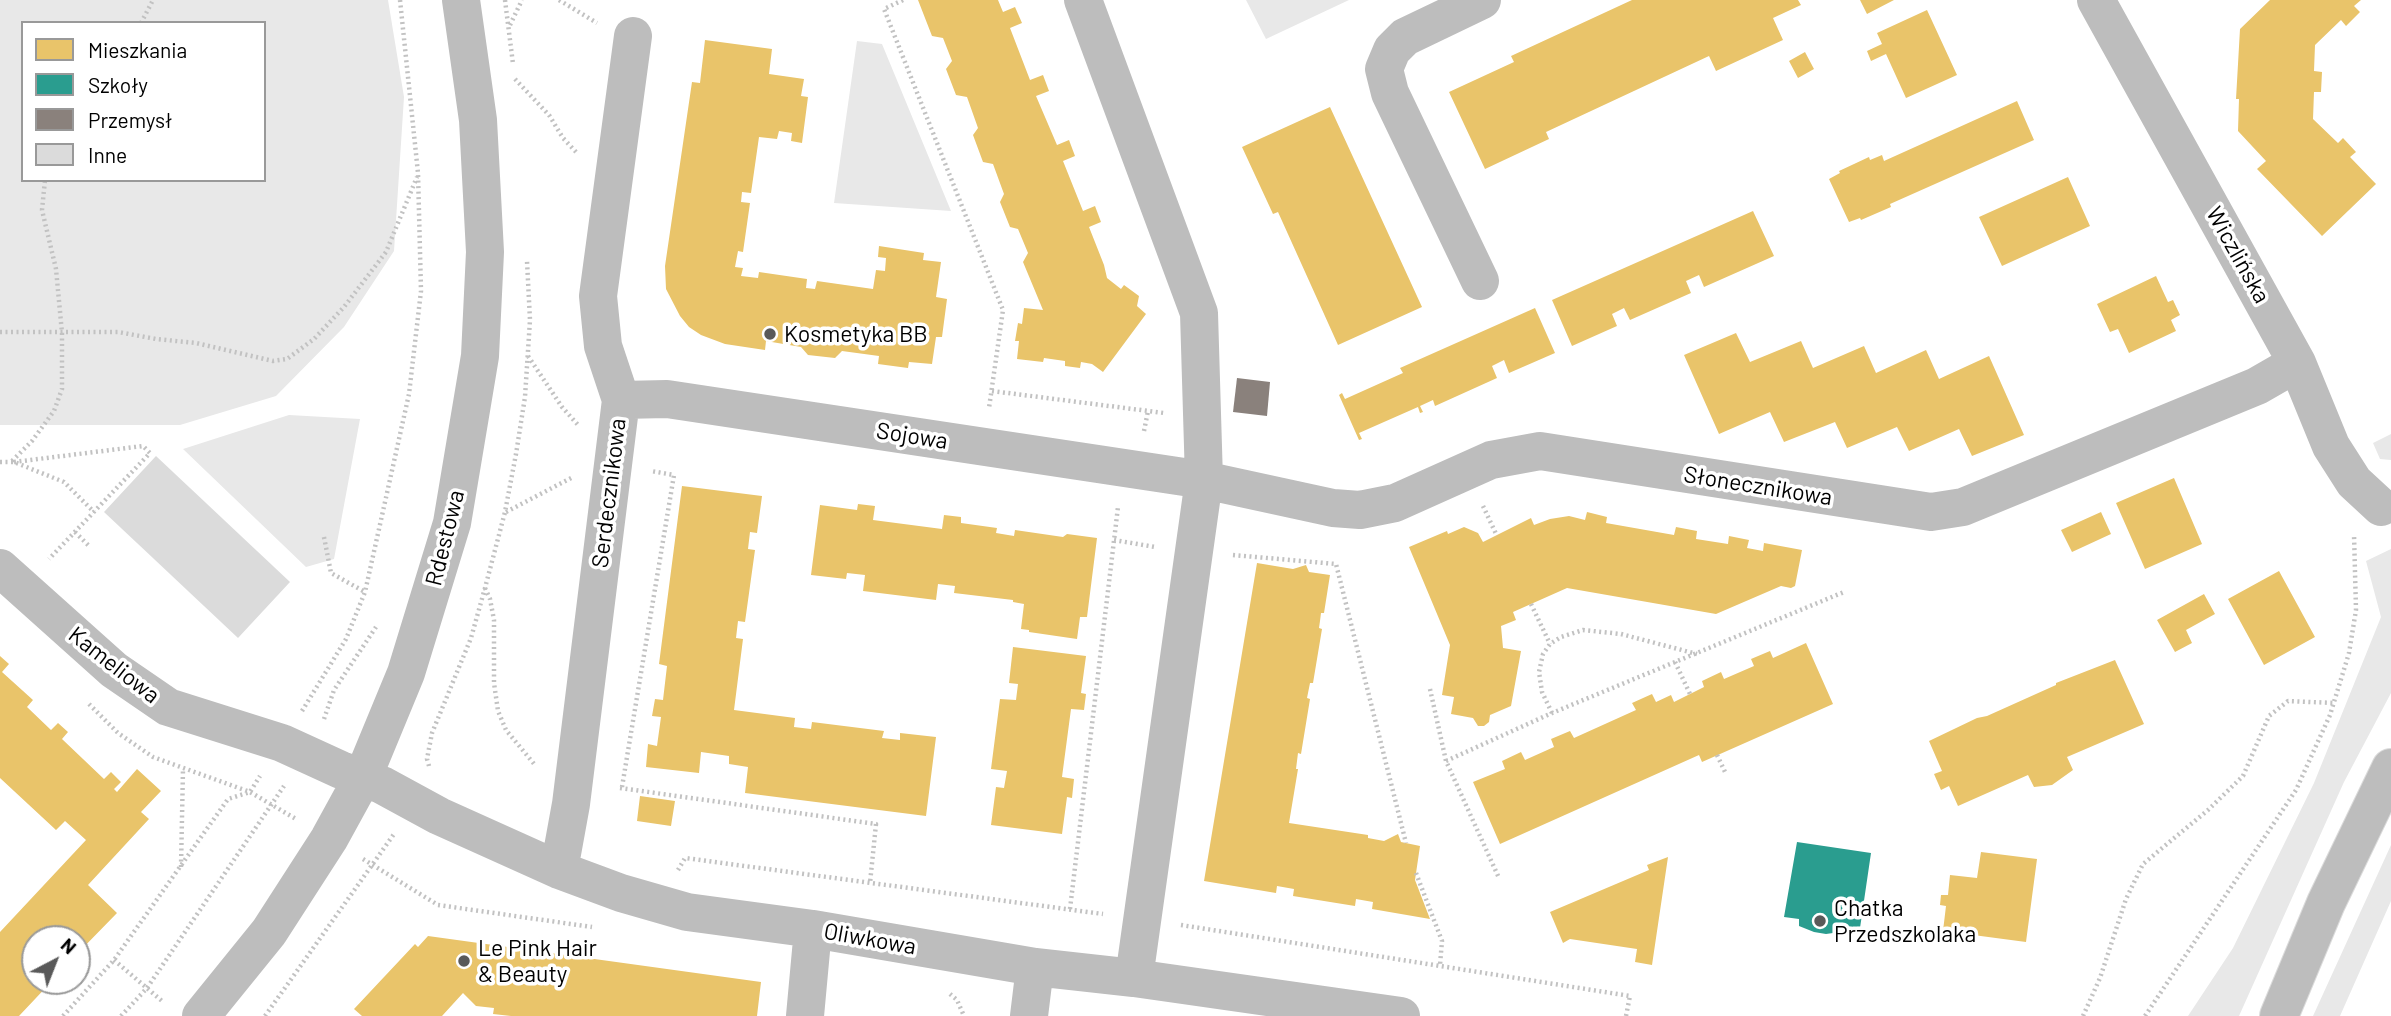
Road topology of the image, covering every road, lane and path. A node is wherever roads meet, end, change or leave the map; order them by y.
1 (153, 0) edge
2 (400, 0) edge
3 (461, 0) edge
4 (522, 0) edge
5 (903, 0) edge
6 (1083, 0) edge
7 (1482, 0) edge
8 (2096, 0) edge
9 (142, 21) edge
10 (510, 26) dead end
11 (633, 36) dead end
12 (515, 79) dead end
13 (418, 173) junction
14 (45, 182) edge
15 (612, 190) junction
16 (1480, 281) dead end
17 (0, 332) edge
18 (62, 333) junction
19 (528, 355) dead end
20 (2297, 363) junction
21 (992, 391) junction
22 (621, 400) junction
23 (1203, 418) junction
24 (984, 447) junction
25 (614, 452) junction
26 (0, 462) edge
27 (13, 462) junction
28 (1204, 480) junction
29 (2373, 500) joint
30 (94, 512) junction
31 (1116, 523) dead end
32 (75, 532) junction
33 (324, 537) dead end
34 (1114, 540) junction
35 (89, 545) dead end
36 (1162, 548) dead end
37 (1306, 562) dead end
38 (11, 578) edge
39 (485, 588) dead end
40 (365, 592) junction
41 (1844, 592) dead end
42 (1531, 604) dead end
43 (382, 618) dead end
44 (1550, 644) junction
45 (1698, 654) junction
46 (1675, 662) junction
47 (1430, 689) dead end
48 (1689, 694) dead end
49 (2334, 703) junction
50 (1552, 713) junction
51 (300, 714) dead end
52 (322, 725) dead end
53 (1717, 755) dead end
54 (1446, 761) junction
55 (2391, 768) edge
56 (183, 769) dead end
57 (264, 771) dead end
58 (1726, 774) dead end
59 (291, 776) dead end
60 (363, 777) junction
61 (610, 791) dead end
62 (570, 804) junction
63 (1406, 843) dead end
64 (181, 868) junction
65 (559, 870) junction
66 (1416, 873) dead end
67 (675, 876) dead end
68 (1499, 878) dead end
69 (870, 883) junction
70 (1070, 909) junction
71 (1142, 919) junction
72 (813, 929) junction
73 (114, 960) junction
74 (1440, 965) junction
75 (1035, 967) junction
76 (1134, 978) junction
77 (147, 988) junction
78 (162, 1001) dead end
79 (66, 1015) edge
80 (121, 1016) edge
81 (201, 1016) edge
82 (805, 1016) edge
83 (1029, 1016) edge
84 (1401, 1016) edge
85 (1626, 1016) edge
86 (2083, 1016) edge
87 (2146, 1016) edge
88 (2279, 1016) edge

1 - 9 path
2 - 13 path
3 - 60 main road, Rdestowa
4 - 10 path
5 - 21 path
6 - 23 main road
7 - 16 main road
8 - 20 main road, Wiczlińska
11 - 15 main road, Serdecznikowa
12 - 15 path
13 - 18 path
13 - 40 path
14 - 18 path
15 - 22 main road, Serdecznikowa
17 - 18 path
18 - 27 path
19 - 25 path
20 - 28 main road, Słonecznikowa
20 - 29 main road, Wiczlińska
21 - 23 path
21 - 24 path
22 - 24 main road, Sojowa
22 - 25 main road, Serdecznikowa
23 - 28 main road
24 - 28 main road, Sojowa
25 - 62 main road, Serdecznikowa
26 - 27 path
27 - 30 path
27 - 30 path
28 - 71 main road
29 - 49 path
30 - 32 path
31 - 34 path
32 - 35 path
32 - 38 path
33 - 40 path
34 - 36 path
34 - 70 path
37 - 63 path
38 - 60 main road, Kameliowa
39 - 62 path
40 - 51 path
41 - 45 path
42 - 44 path
43 - 52 path
44 - 45 path
44 - 50 path
45 - 46 path
46 - 48 path
46 - 50 path
47 - 54 path
49 - 86 path
49 - 87 path
50 - 54 path
53 - 58 path
54 - 68 path
55 - 88 main road
56 - 64 path
57 - 64 path
59 - 77 path
60 - 65 main road, Oliwkowa
60 - 81 main road, Rdestowa
61 - 69 path
62 - 65 main road, Serdecznikowa
64 - 73 path
65 - 72 main road, Oliwkowa
66 - 74 path
67 - 69 path
69 - 70 path
70 - 71 path
71 - 74 path
71 - 76 main road
72 - 75 main road, Oliwkowa
72 - 82 main road
73 - 77 path
73 - 79 path
74 - 85 path
75 - 76 main road, Oliwkowa
75 - 83 main road
76 - 84 main road, Oliwkowa
77 - 78 path
77 - 80 path

